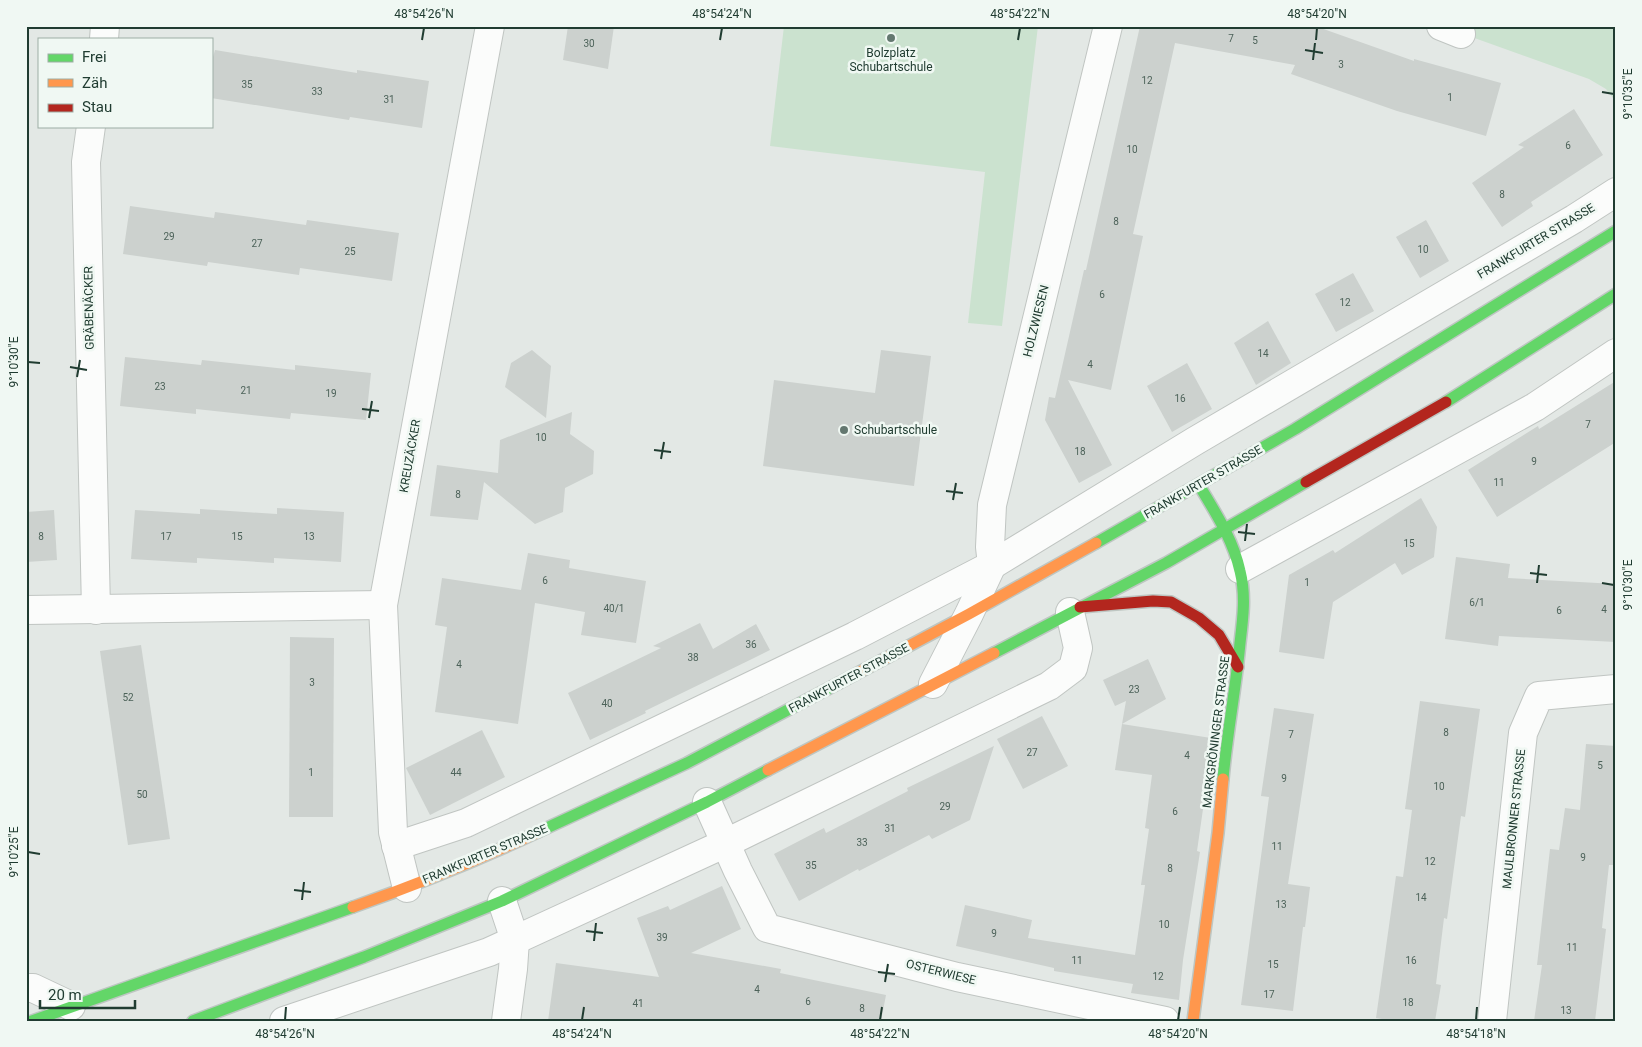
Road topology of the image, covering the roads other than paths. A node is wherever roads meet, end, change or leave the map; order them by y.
1 (490, 26) edge
2 (1108, 26) edge
3 (91, 128) edge
4 (1616, 192) edge
5 (1616, 231) edge
6 (1616, 294) edge
7 (1616, 353) edge
8 (1199, 485) junction
9 (1225, 529) junction
10 (992, 565) junction
11 (1240, 569) junction
12 (383, 605) junction
13 (1075, 609) junction
14 (26, 610) edge
15 (96, 610) junction
16 (969, 614) junction
17 (1238, 667) junction
18 (933, 684) junction
19 (1616, 689) edge
20 (707, 802) junction
21 (726, 843) junction
22 (396, 846) junction
23 (407, 888) junction
24 (502, 900) junction
25 (515, 940) junction
26 (26, 988) edge
27 (71, 1006) junction
28 (32, 1021) edge
29 (193, 1021) edge
30 (284, 1021) edge
31 (506, 1021) edge
32 (1165, 1021) edge
33 (1194, 1021) edge
34 (1492, 1021) edge

1 - 12 street, KREUZÄCKER
2 - 10 street, HOLZWIESEN
3 - 15 street, GRÄBENÄCKER
4 - 10 street, FRANKFURTER STRASSE
5 - 8 main road, FRANKFURTER STRASSE
6 - 9 main road
7 - 11 street
8 - 9 main road, MARKGRÖNINGER STRASSE
8 - 16 main road, FRANKFURTER STRASSE
9 - 11 main road, MARKGRÖNINGER STRASSE
9 - 13 main road
10 - 16 street, HOLZWIESEN
10 - 22 street, FRANKFURTER STRASSE
11 - 17 main road, MARKGRÖNINGER STRASSE
12 - 15 street
12 - 22 street, KREUZÄCKER
13 - 17 main road
13 - 18 main road
13 - 21 street
14 - 15 street
16 - 18 street, HOLZWIESEN
16 - 23 main road, FRANKFURTER STRASSE
17 - 33 main road, MARKGRÖNINGER STRASSE
18 - 20 main road
19 - 34 street, MAULBRONNER STRASSE
20 - 21 street, OSTERWIESE
20 - 24 main road
21 - 25 street
21 - 32 street, OSTERWIESE
22 - 23 street, KREUZÄCKER
23 - 27 main road, FRANKFURTER STRASSE
24 - 25 street
24 - 29 main road
25 - 30 street
25 - 31 street
26 - 27 street
27 - 28 main road, FRANKFURTER STRASSE

